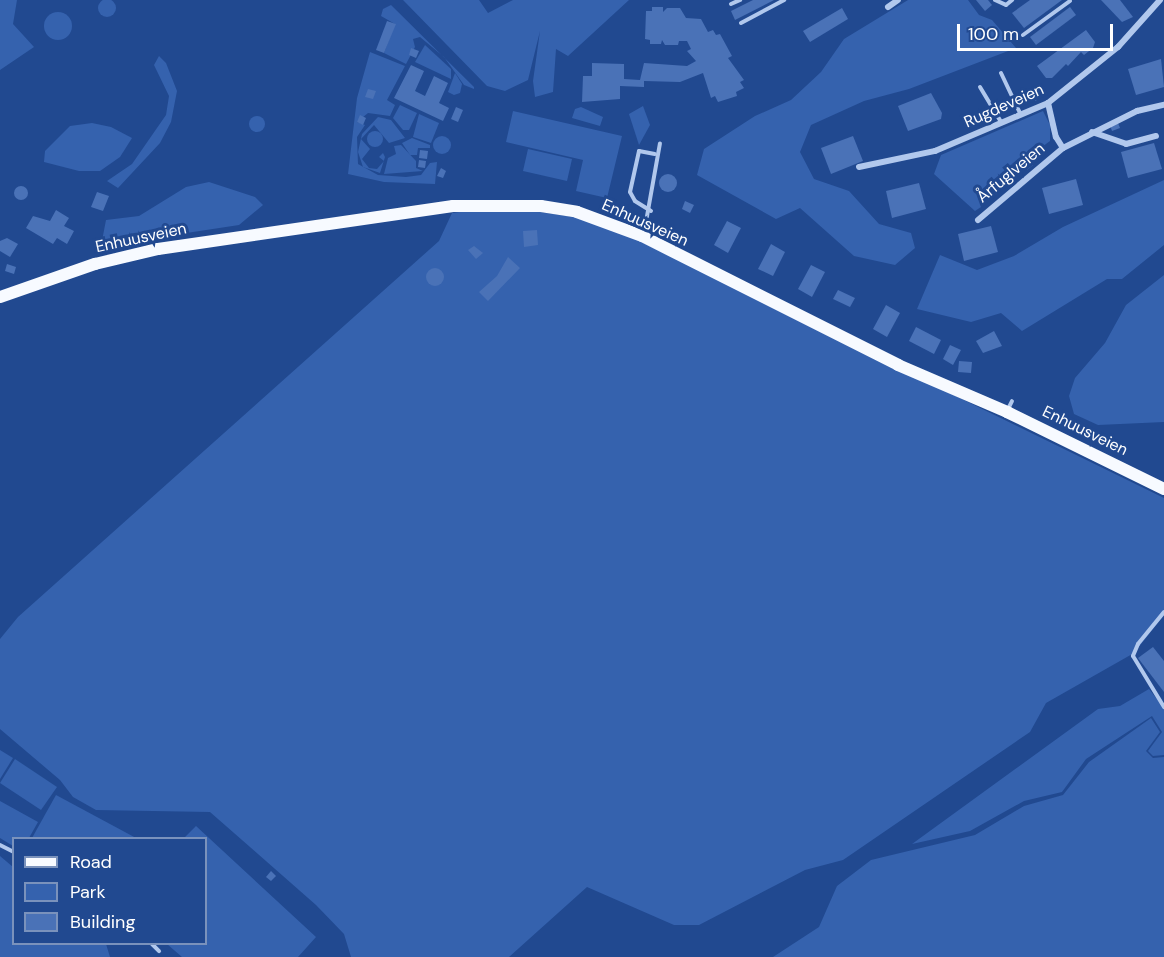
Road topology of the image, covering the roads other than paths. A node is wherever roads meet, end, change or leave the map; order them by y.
1 (740, 0) edge
2 (784, 0) edge
3 (898, 0) edge
4 (995, 0) edge
5 (1012, 0) edge
6 (1070, 0) edge
7 (1161, 0) edge
8 (731, 4) dead end
9 (888, 7) dead end
10 (741, 23) dead end
11 (1023, 35) dead end
12 (1001, 73) dead end
13 (980, 87) dead end
14 (1048, 103) junction
15 (1164, 105) edge
16 (1020, 113) junction
17 (1001, 122) junction
18 (1092, 132) junction
19 (1156, 136) dead end
20 (660, 143) dead end
21 (1063, 147) junction
22 (655, 154) junction
23 (859, 167) dead end
24 (651, 211) junction
25 (978, 220) dead end
26 (642, 236) junction
27 (0, 297) edge
28 (1164, 489) edge
29 (1164, 612) edge
30 (1164, 707) edge
31 (153, 945) edge
32 (159, 951) dead end

1 - 8 lane
2 - 10 lane
3 - 9 street
4 - 5 lane
6 - 11 lane
7 - 14 street, Rugdeveien
12 - 16 lane
13 - 17 lane
14 - 16 street, Rugdeveien
14 - 21 street, Årfuglveien
15 - 18 street, Årfuglveien
16 - 17 street, Rugdeveien
17 - 23 street, Rugdeveien
18 - 19 street
18 - 21 street, Årfuglveien
20 - 22 lane
21 - 25 street, Årfuglveien
22 - 24 lane
22 - 24 lane
24 - 26 lane
26 - 27 main road, Enhuusveien
26 - 28 main road, Enhuusveien
29 - 30 lane
31 - 32 lane

